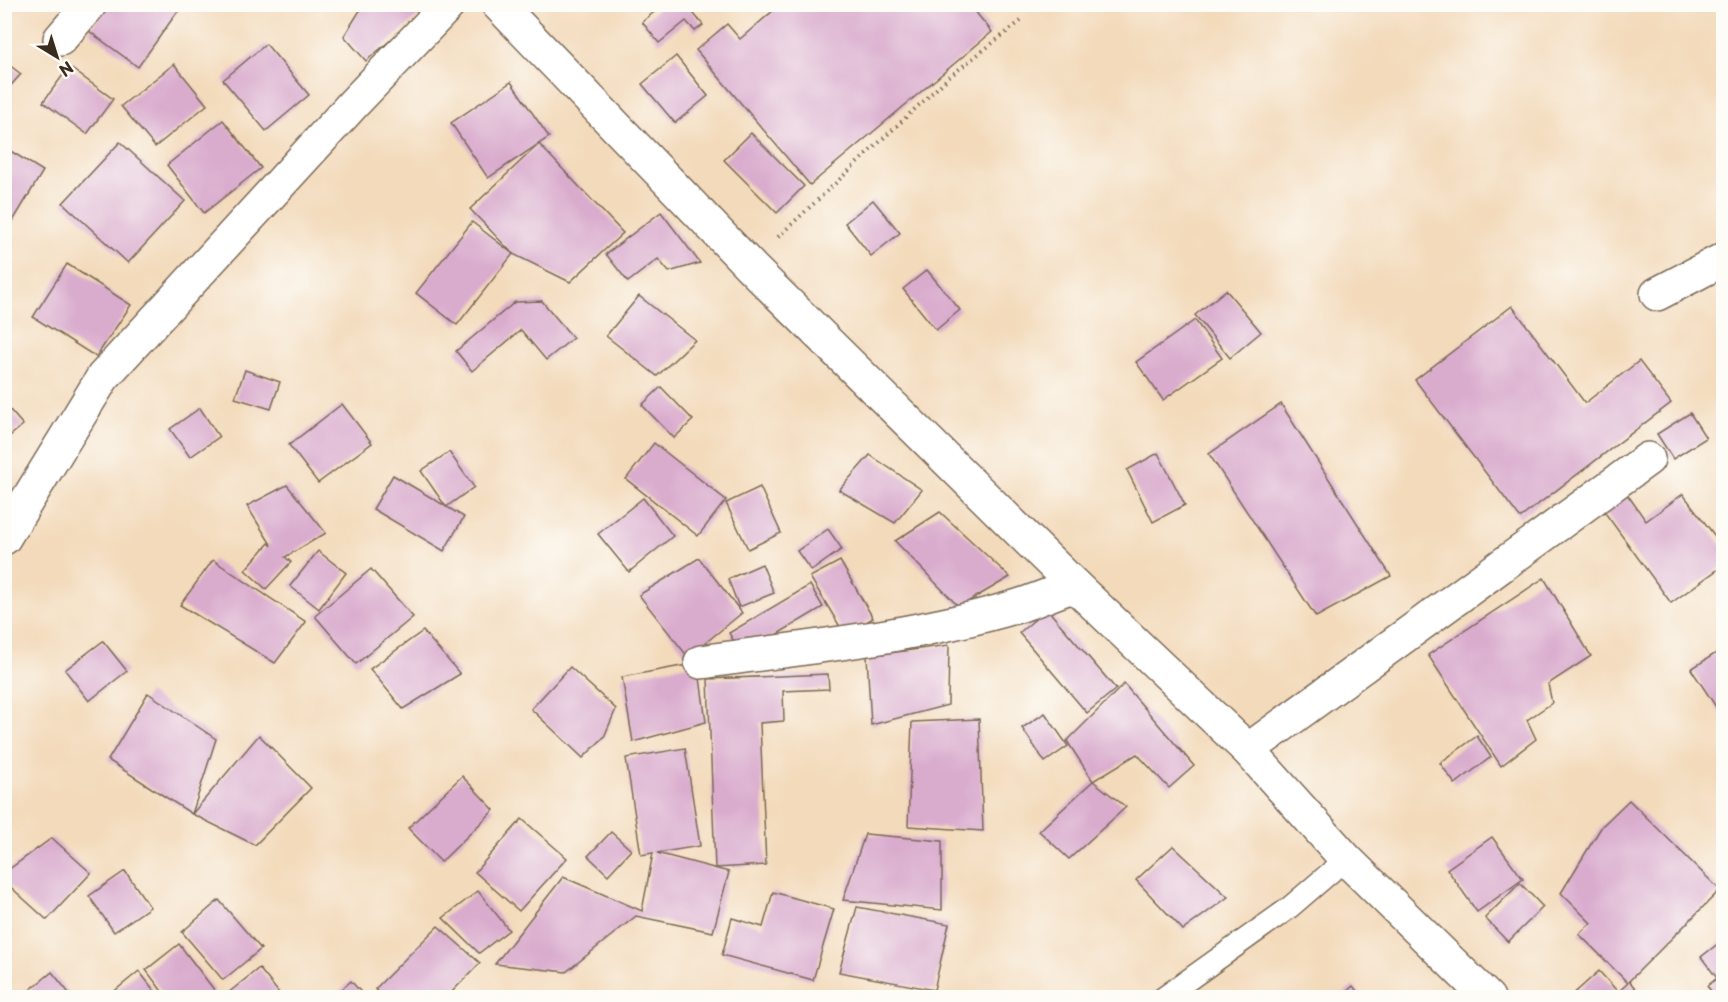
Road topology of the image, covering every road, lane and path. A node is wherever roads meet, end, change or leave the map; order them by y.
1 (90, 4) edge
2 (449, 4) edge
3 (498, 4) edge
4 (1021, 21) dead end
5 (60, 39) dead end
6 (1724, 259) edge
7 (749, 264) junction
8 (1657, 294) dead end
9 (1648, 459) dead end
10 (4, 538) edge
11 (1074, 585) junction
12 (701, 662) dead end
13 (1248, 750) junction
14 (1346, 859) junction
15 (1163, 998) edge
16 (1488, 998) edge

1 - 5 street
2 - 10 street
3 - 7 street
4 - 7 path
6 - 8 street
7 - 11 street
9 - 13 street
11 - 12 street
11 - 13 street
13 - 14 street
14 - 15 lane
14 - 16 street

